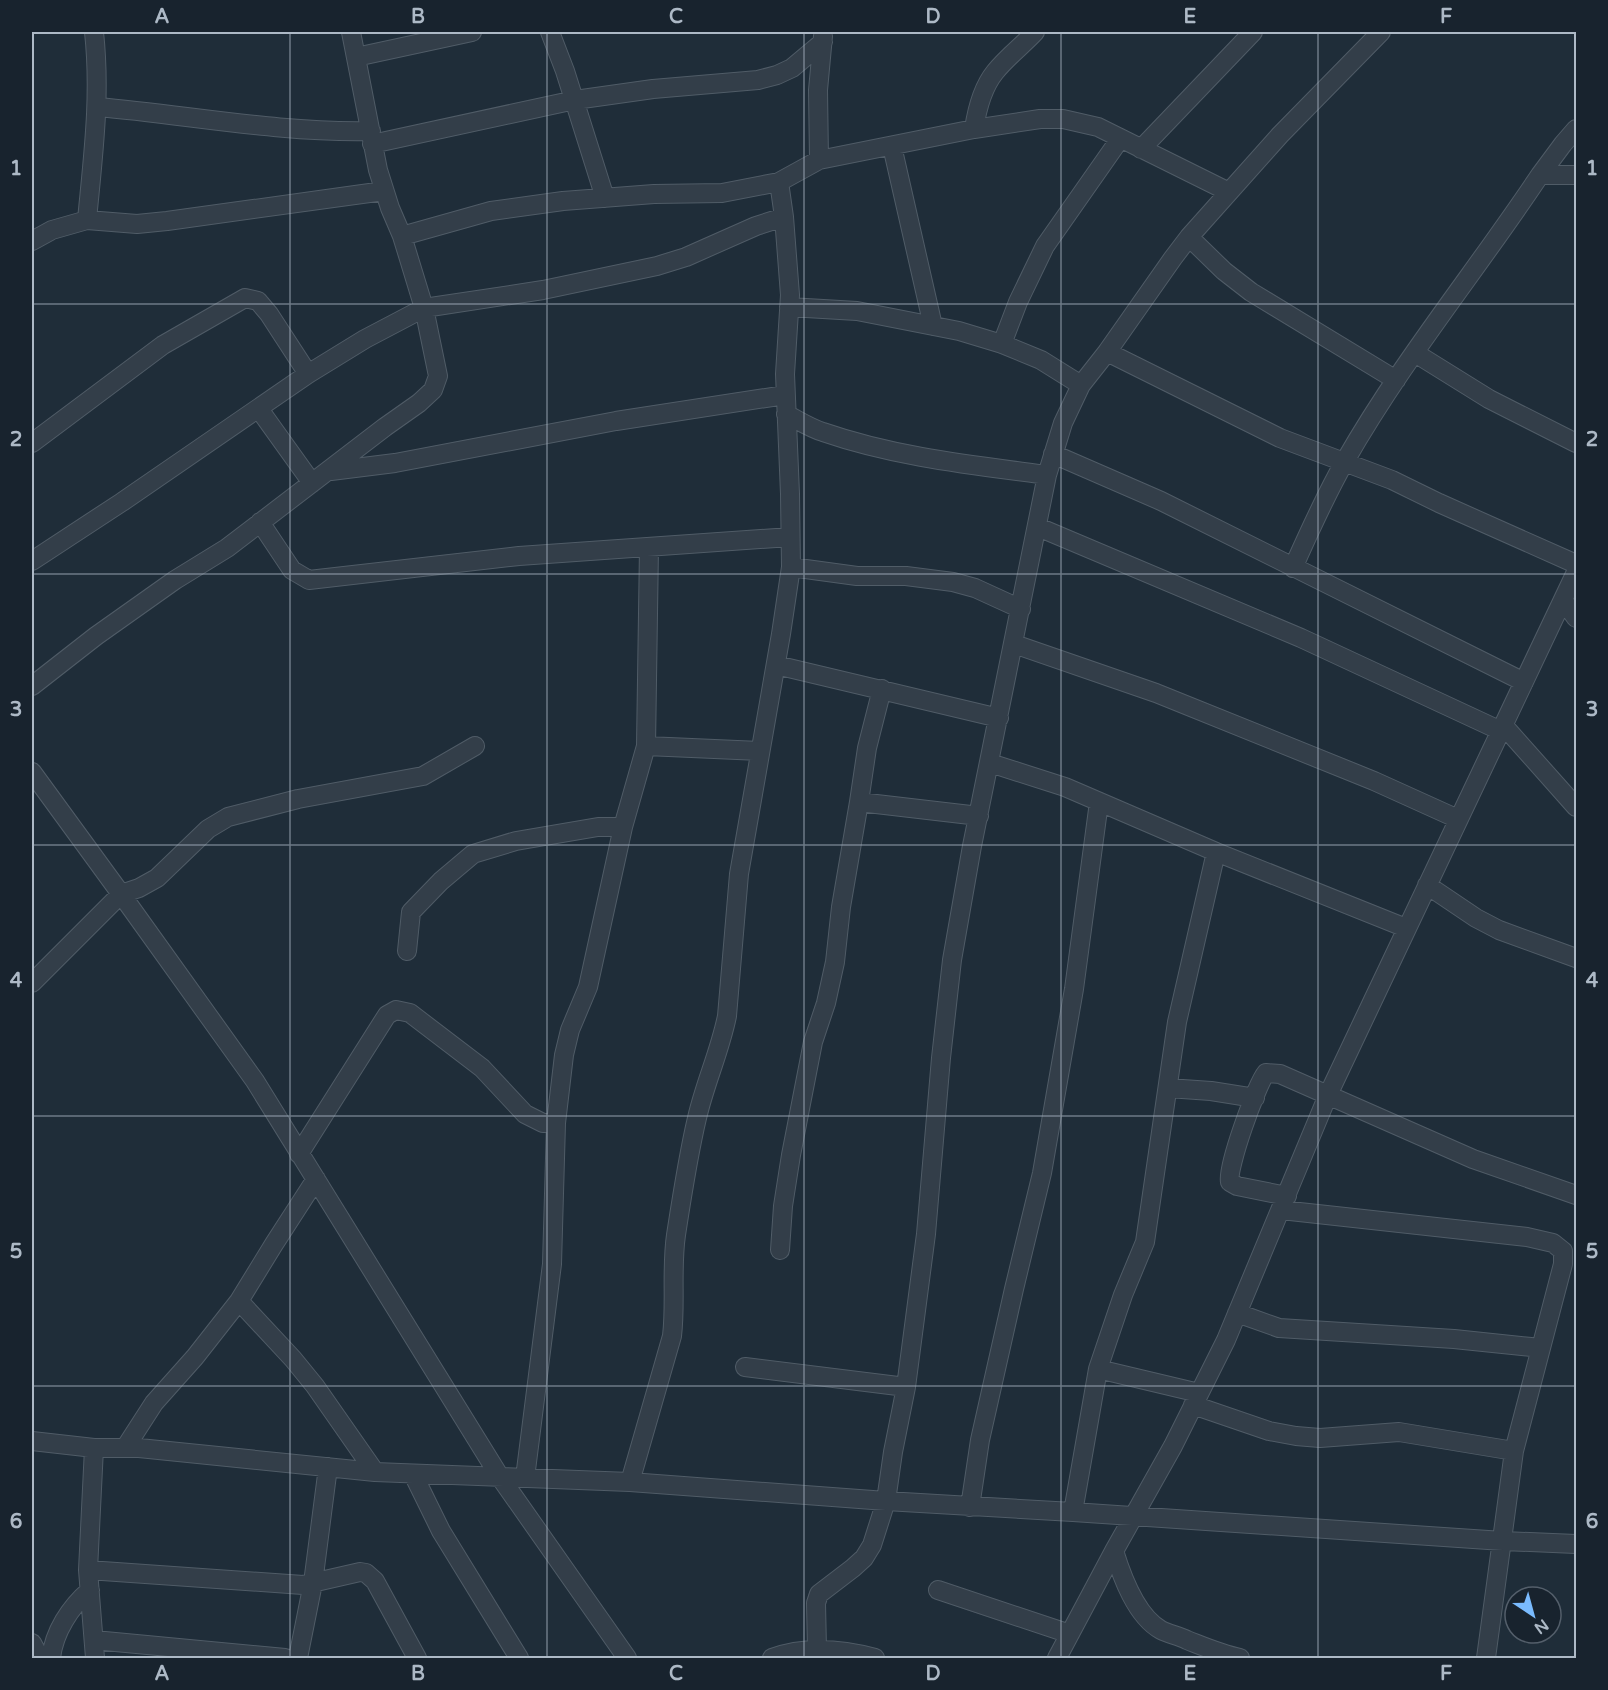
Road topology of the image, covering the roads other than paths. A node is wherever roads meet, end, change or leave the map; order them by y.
1 (94, 32) edge
2 (351, 32) edge
3 (472, 32) edge
4 (550, 32) edge
5 (1035, 32) edge
6 (1253, 32) edge
7 (1382, 32) edge
8 (823, 37) edge
9 (356, 57) junction
10 (575, 100) junction
11 (98, 107) junction
12 (974, 129) junction
13 (1576, 129) edge
14 (372, 138) junction
15 (1120, 139) junction
16 (892, 146) junction
17 (1141, 149) junction
18 (819, 160) junction
19 (1540, 175) junction
20 (1576, 175) edge
21 (779, 182) junction
22 (384, 191) junction
23 (1229, 192) junction
24 (605, 198) junction
25 (784, 217) junction
26 (87, 220) junction
27 (32, 222) edge
28 (52, 230) junction
29 (402, 236) junction
30 (1189, 237) junction
31 (32, 241) edge
32 (789, 306) junction
33 (424, 308) junction
34 (933, 326) junction
35 (1002, 344) junction
36 (1107, 352) junction
37 (1415, 353) junction
38 (308, 374) junction
39 (1396, 380) junction
40 (1081, 385) junction
41 (785, 395) junction
42 (259, 409) junction
43 (786, 414) junction
44 (32, 443) edge
45 (1576, 443) edge
46 (1053, 454) junction
47 (1344, 462) junction
48 (329, 471) junction
49 (1047, 475) junction
50 (312, 483) junction
51 (260, 522) junction
52 (1038, 527) junction
53 (790, 537) junction
54 (649, 547) junction
55 (32, 561) edge
56 (1576, 564) edge
57 (790, 567) junction
58 (1293, 568) junction
59 (1576, 572) edge
60 (1563, 600) junction
61 (1021, 609) junction
62 (1576, 618) edge
63 (1014, 644) junction
64 (776, 665) junction
65 (1524, 682) junction
66 (32, 686) edge
67 (882, 689) junction
68 (999, 718) junction
69 (1502, 728) junction
70 (475, 746) dead end
71 (646, 746) junction
72 (760, 751) junction
73 (990, 763) junction
74 (32, 772) edge
75 (859, 802) junction
76 (1099, 802) junction
77 (1576, 807) edge
78 (979, 816) junction
79 (1458, 819) junction
80 (623, 827) junction
81 (1216, 852) junction
82 (1427, 885) junction
83 (121, 894) junction
84 (1406, 928) junction
85 (408, 951) dead end
86 (1576, 958) edge
87 (32, 983) edge
88 (1168, 1088) junction
89 (1328, 1095) junction
90 (1255, 1098) junction
91 (556, 1123) junction
92 (298, 1154) junction
93 (316, 1179) junction
94 (1576, 1195) edge
95 (1284, 1203) junction
96 (780, 1250) dead end
97 (240, 1301) junction
98 (1237, 1313) junction
99 (1541, 1348) junction
100 (746, 1367) dead end
101 (1098, 1369) junction
102 (906, 1387) junction
103 (1196, 1399) junction
104 (32, 1441) edge
105 (94, 1448) junction
106 (125, 1448) junction
107 (1514, 1451) junction
108 (328, 1467) junction
109 (375, 1472) junction
110 (413, 1474) junction
111 (500, 1477) junction
112 (525, 1478) junction
113 (630, 1482) junction
114 (886, 1501) junction
115 (970, 1507) junction
116 (1073, 1512) junction
117 (1134, 1517) junction
118 (1503, 1541) junction
119 (1576, 1544) edge
120 (1114, 1551) junction
121 (88, 1570) junction
122 (314, 1583) junction
123 (90, 1590) junction
124 (938, 1590) dead end
125 (1070, 1634) junction
126 (94, 1640) junction
127 (32, 1643) edge
128 (817, 1649) junction
129 (40, 1659) edge
130 (51, 1659) edge
131 (95, 1659) edge
132 (285, 1659) edge
133 (298, 1659) edge
134 (417, 1659) edge
135 (519, 1659) edge
136 (627, 1659) edge
137 (772, 1659) edge
138 (875, 1659) edge
139 (1057, 1659) edge
140 (1240, 1659) edge
141 (1486, 1659) edge

1 - 11 street
2 - 9 street
3 - 9 street
4 - 10 street
5 - 12 street
6 - 17 street
7 - 23 street
8 - 10 street
8 - 18 street
9 - 14 street
10 - 14 street
10 - 24 street
11 - 14 street
11 - 26 street
12 - 15 street
12 - 16 street
13 - 19 street
14 - 22 street
15 - 17 street
15 - 35 street
16 - 18 street
16 - 34 street
17 - 23 street
18 - 21 street
19 - 20 street
19 - 37 street
21 - 24 street
21 - 25 street
22 - 26 street
22 - 29 street
23 - 30 street
24 - 29 street
25 - 32 street
25 - 33 street
26 - 28 street
27 - 28 street
28 - 31 street
29 - 33 street
30 - 36 street
30 - 39 street
32 - 34 street
32 - 41 street
33 - 38 street
33 - 48 street
34 - 35 street
35 - 40 street
36 - 40 street
36 - 47 street
37 - 39 street
37 - 45 street
38 - 42 street
38 - 44 street
39 - 47 street
40 - 46 street
41 - 43 street
41 - 48 street
42 - 50 street
42 - 55 street
43 - 49 street
43 - 53 street
46 - 49 street
46 - 58 street
47 - 56 street
47 - 58 street
48 - 50 street
49 - 52 street
50 - 51 street
51 - 54 street
51 - 66 street
52 - 61 street
52 - 69 street
53 - 54 street
53 - 57 street
54 - 71 street
57 - 61 street
57 - 64 street
58 - 65 street
59 - 60 street
60 - 62 street
60 - 65 street
61 - 63 street
63 - 68 street
63 - 79 street
64 - 67 street
64 - 72 street
65 - 69 street
67 - 68 street
67 - 75 street
68 - 73 street
69 - 77 street
69 - 79 street
70 - 83 street
71 - 72 street
71 - 80 street
72 - 113 street
73 - 76 street
73 - 78 street
74 - 83 street
75 - 78 street
75 - 96 street
76 - 81 street
76 - 115 street
78 - 102 street
79 - 82 street
80 - 85 street
80 - 91 street
81 - 84 street
81 - 88 street
82 - 84 street
82 - 86 street
83 - 87 street
83 - 92 street
84 - 89 street
88 - 90 street
88 - 101 street
89 - 90 street
89 - 94 street
89 - 95 street
90 - 95 street
91 - 92 street
91 - 112 street
92 - 93 street
93 - 97 street
93 - 111 street
95 - 98 street
95 - 99 street
97 - 106 street
97 - 109 street
98 - 99 street
98 - 103 street
99 - 107 street
100 - 102 street
101 - 103 street
101 - 116 street
102 - 114 street
103 - 107 street
103 - 117 street
104 - 105 street
105 - 106 street
105 - 121 street
106 - 108 street
107 - 118 street
108 - 109 street
108 - 122 street
109 - 110 street
110 - 111 street
110 - 135 street
111 - 112 street
111 - 136 street
112 - 113 street
113 - 114 street
114 - 115 street
114 - 128 street
115 - 116 street
116 - 117 street
117 - 118 street
117 - 120 street
118 - 119 street
118 - 141 street
120 - 125 street
120 - 140 street
121 - 122 street
121 - 123 street
122 - 133 street
122 - 134 street
123 - 126 street
123 - 130 street
124 - 125 street
125 - 139 street
126 - 131 street
126 - 132 street
127 - 129 street
128 - 137 street
128 - 138 street

